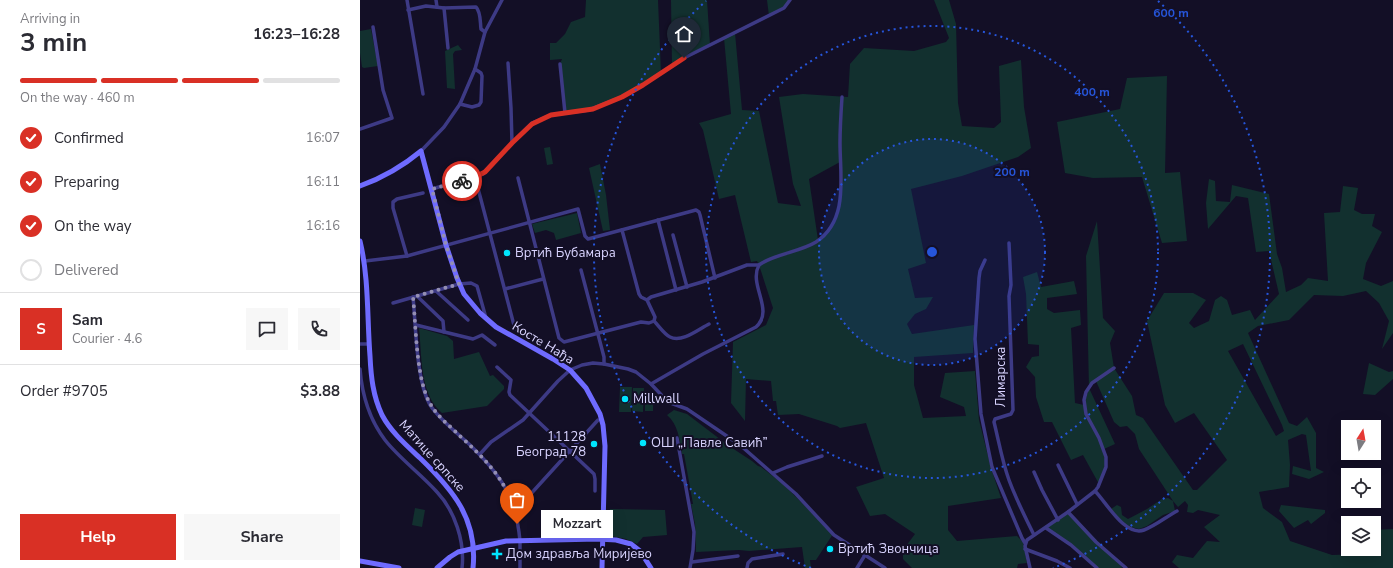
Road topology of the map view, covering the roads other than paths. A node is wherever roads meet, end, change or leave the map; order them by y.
1 (407, 0) edge
2 (436, 0) edge
3 (502, 0) edge
4 (790, 0) edge
5 (437, 7) junction
6 (444, 8) junction
7 (408, 10) junction
8 (374, 27) dead end
9 (485, 32) junction
10 (448, 48) dead end
11 (508, 63) dead end
12 (560, 64) dead end
13 (475, 69) junction
14 (423, 94) dead end
15 (842, 96) dead end
16 (460, 104) junction
17 (566, 113) junction
18 (360, 129) edge
19 (512, 143) junction
20 (421, 151) junction
21 (475, 177) junction
22 (518, 178) dead end
23 (360, 186) edge
24 (432, 189) junction
25 (423, 193) dead end
26 (658, 220) junction
27 (528, 222) junction
28 (622, 230) junction
29 (490, 233) junction
30 (673, 234) dead end
31 (360, 241) edge
32 (1009, 243) dead end
33 (446, 245) junction
34 (406, 256) junction
35 (986, 260) dead end
36 (364, 261) junction
37 (759, 265) junction
38 (581, 270) dead end
39 (715, 278) junction
40 (543, 279) junction
41 (459, 284) junction
42 (687, 286) junction
43 (505, 289) junction
44 (676, 290) junction
45 (436, 291) junction
46 (415, 296) junction
47 (648, 300) junction
48 (393, 303) dead end
49 (486, 319) junction
50 (468, 320) dead end
51 (654, 321) junction
52 (709, 324) dead end
53 (416, 325) junction
54 (515, 328) dead end
55 (444, 332) junction
56 (598, 334) junction
57 (360, 344) edge
58 (369, 344) junction
59 (495, 344) dead end
60 (604, 364) junction
61 (497, 367) dead end
62 (1114, 368) dead end
63 (360, 369) edge
64 (570, 370) junction
65 (651, 384) junction
66 (529, 413) junction
67 (598, 420) dead end
68 (677, 438) dead end
69 (571, 451) junction
70 (480, 454) junction
71 (822, 456) dead end
72 (1058, 465) dead end
73 (1034, 472) dead end
74 (773, 473) junction
75 (595, 491) dead end
76 (1095, 491) junction
77 (513, 504) junction
78 (1077, 504) junction
79 (1177, 511) dead end
80 (1068, 512) junction
81 (1058, 520) junction
82 (1046, 528) junction
83 (1034, 535) junction
84 (604, 539) junction
85 (520, 541) junction
86 (1025, 543) junction
87 (473, 548) junction
88 (1025, 549) junction
89 (462, 551) junction
90 (783, 554) dead end
91 (865, 555) junction
92 (738, 556) dead end
93 (360, 561) edge
94 (692, 562) junction
95 (399, 568) edge
96 (437, 568) edge
97 (462, 568) edge
98 (473, 568) edge
99 (520, 568) edge
100 (602, 568) edge
101 (651, 568) edge
102 (690, 568) edge
103 (747, 568) edge
104 (857, 568) edge
105 (885, 568) edge
106 (1030, 568) edge
107 (1070, 568) edge
108 (1097, 568) edge
109 (1126, 568) edge

1 - 7 street
2 - 5 street
3 - 9 street
4 - 17 street
5 - 6 street
5 - 7 street
6 - 9 street
6 - 10 street
7 - 14 street
8 - 18 street
9 - 13 street
11 - 19 street
12 - 17 street
13 - 16 street
13 - 16 street
15 - 37 street
16 - 20 street
17 - 19 street
19 - 21 street
20 - 23 street
20 - 24 street, Косте Нађа
21 - 24 street
21 - 29 street
22 - 27 street
24 - 33 street, Косте Нађа
25 - 34 street
26 - 28 street
26 - 39 street
26 - 44 street
27 - 28 street
27 - 29 street
27 - 40 street
28 - 47 street
29 - 33 street
29 - 43 street
30 - 42 street
31 - 36 street, Матице српске
32 - 83 street, Лимарска
33 - 34 street
33 - 41 street, Косте Нађа
34 - 36 street
35 - 86 street
36 - 58 street, Матице српске
37 - 39 street
37 - 65 street
38 - 56 street
39 - 42 street
40 - 43 street
40 - 56 street
41 - 45 street
41 - 49 street, Косте Нађа
41 - 49 street
42 - 44 street
43 - 54 street
44 - 47 street
45 - 46 street
45 - 50 street
46 - 48 street
46 - 53 street
46 - 55 street
47 - 51 street
49 - 64 street, Косте Нађа
51 - 52 street
51 - 56 street
53 - 55 street
53 - 70 street
55 - 59 street
56 - 60 street
57 - 58 street
58 - 87 street, Матице српске
60 - 64 street
60 - 65 street
61 - 66 street
62 - 76 street
63 - 89 street, Матице српске
64 - 66 street
64 - 84 street, Косте Нађа
65 - 74 street
66 - 69 street
66 - 70 street
67 - 69 street
68 - 94 street
69 - 75 street
69 - 77 street
70 - 77 street
71 - 74 street
72 - 78 street
73 - 81 street
74 - 91 street
76 - 78 street
76 - 79 street
77 - 85 street
78 - 80 street
80 - 81 street
80 - 109 street
81 - 82 street
82 - 83 street
82 - 108 street
83 - 86 street
84 - 85 street
84 - 100 street, Косте Нађа
84 - 101 street
85 - 87 street
85 - 99 street
86 - 88 street
87 - 89 street
87 - 98 street, Матице српске
88 - 106 street
88 - 107 street
89 - 96 street
89 - 97 street, Матице српске
90 - 103 street
91 - 104 street
91 - 105 street
92 - 94 street
93 - 95 street
94 - 102 street

